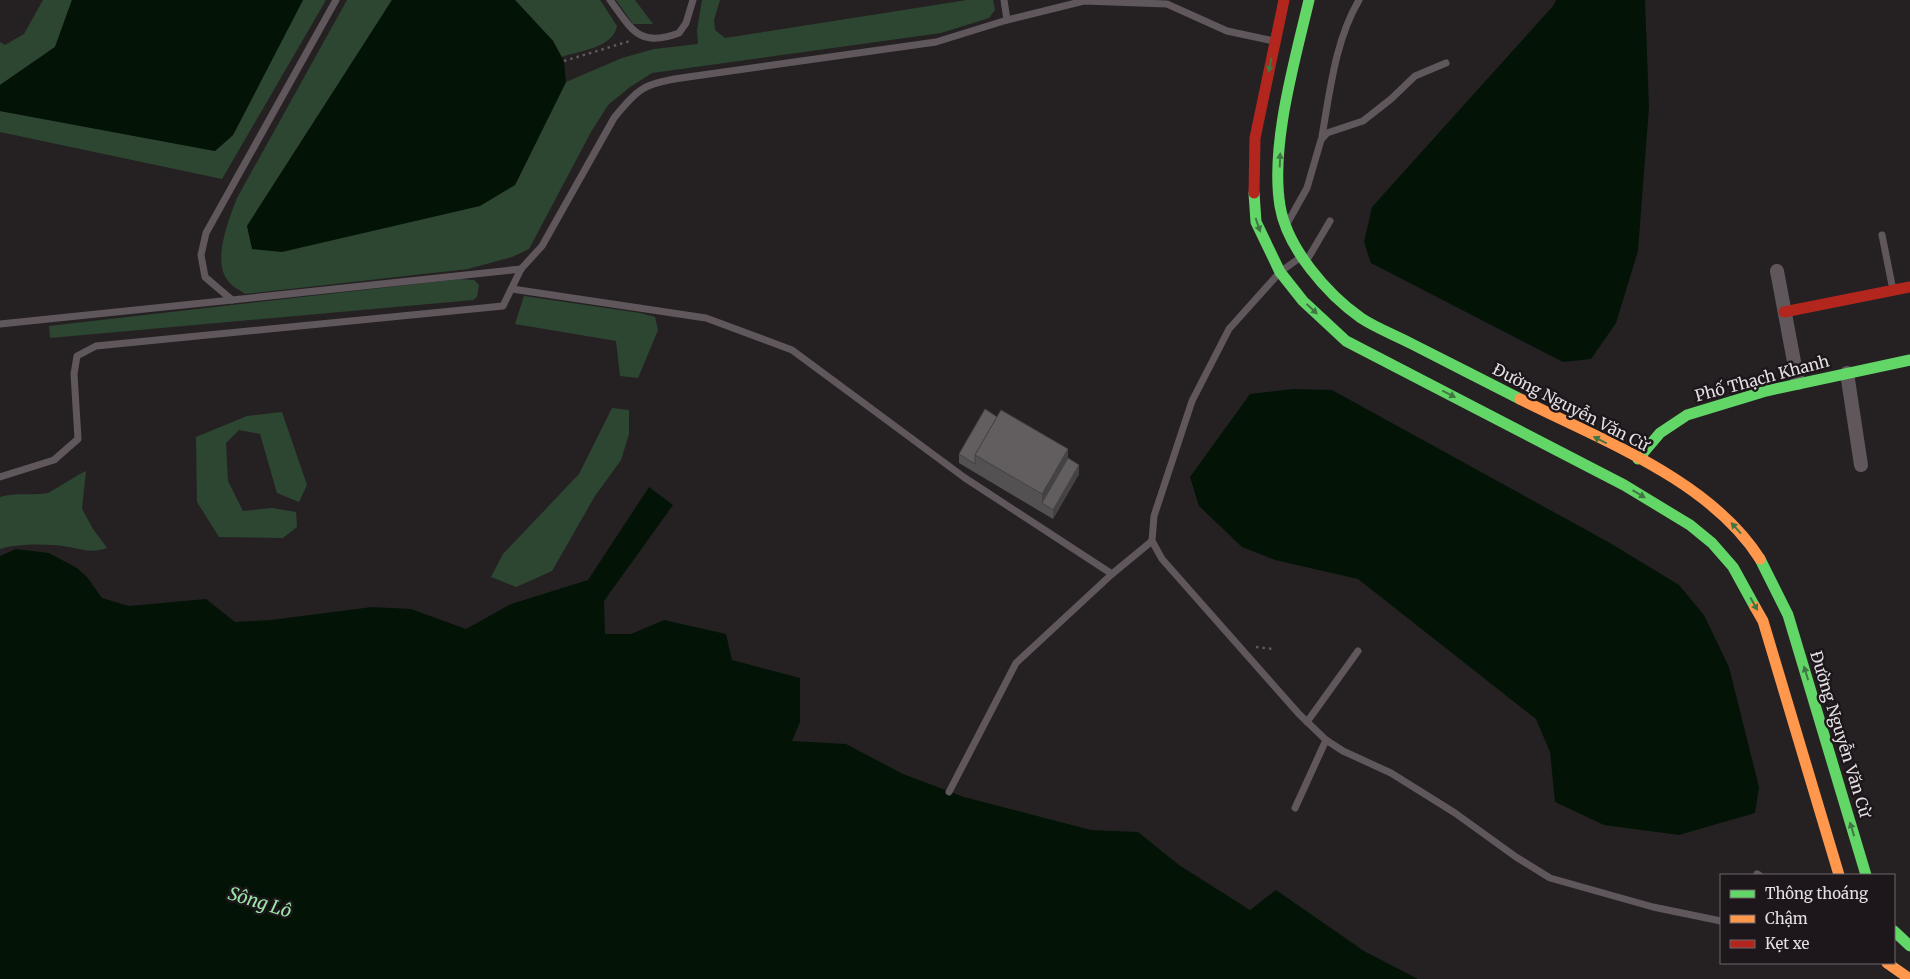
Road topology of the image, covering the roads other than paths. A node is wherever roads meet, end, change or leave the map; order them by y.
1 (336, 0) edge
2 (610, 0) edge
3 (693, 0) edge
4 (1004, 0) edge
5 (1284, 0) edge
6 (1309, 0) edge
7 (1359, 0) edge
8 (1007, 20) junction
9 (1275, 41) junction
10 (1446, 63) dead end
11 (1321, 140) junction
12 (1330, 222) dead end
13 (1285, 227) junction
14 (1882, 235) dead end
15 (1304, 260) junction
16 (521, 269) junction
17 (1777, 271) dead end
18 (1280, 272) junction
19 (1910, 286) edge
20 (512, 289) junction
21 (1893, 290) junction
22 (232, 300) junction
23 (1784, 312) junction
24 (0, 324) edge
25 (1910, 360) edge
26 (1847, 373) junction
27 (1798, 383) junction
28 (1638, 459) junction
29 (1861, 465) dead end
30 (0, 477) edge
31 (1152, 541) junction
32 (1112, 574) junction
33 (1358, 651) dead end
34 (1307, 722) junction
35 (1326, 740) junction
36 (949, 792) dead end
37 (1295, 808) dead end
38 (1839, 874) edge
39 (1866, 874) edge
40 (1720, 922) edge
41 (1895, 932) edge
42 (1910, 946) edge
43 (1888, 964) edge
44 (1910, 979) edge

1 - 22 lane
2 - 3 lane
4 - 8 lane
5 - 9 main road
13 -> 6 main road, Đường Nguyễn Văn Cừ
7 - 11 lane
8 - 9 lane
8 - 16 lane
9 -> 18 main road
10 - 11 lane
11 - 13 lane
12 - 15 lane
13 - 15 main road, Đường Nguyễn Văn Cừ
14 - 21 lane
15 - 18 lane
28 -> 15 main road, Đường Nguyễn Văn Cừ
16 - 20 lane
16 - 22 lane
17 - 23 street
18 - 31 lane
18 -> 38 main road
19 - 21 main road
20 - 30 lane
20 - 32 lane
21 - 23 main road
22 - 24 lane
23 - 27 street
25 - 26 main road, Phố Thạch Khanh
26 - 27 main road, Phố Thạch Khanh
26 - 29 street
27 - 28 main road, Phố Thạch Khanh
39 -> 28 main road, Đường Nguyễn Văn Cừ
31 - 32 lane
31 - 34 lane
32 - 36 lane
33 - 34 lane
34 - 35 lane
35 - 37 lane
35 - 40 lane
41 - 42 main road
43 - 44 main road

